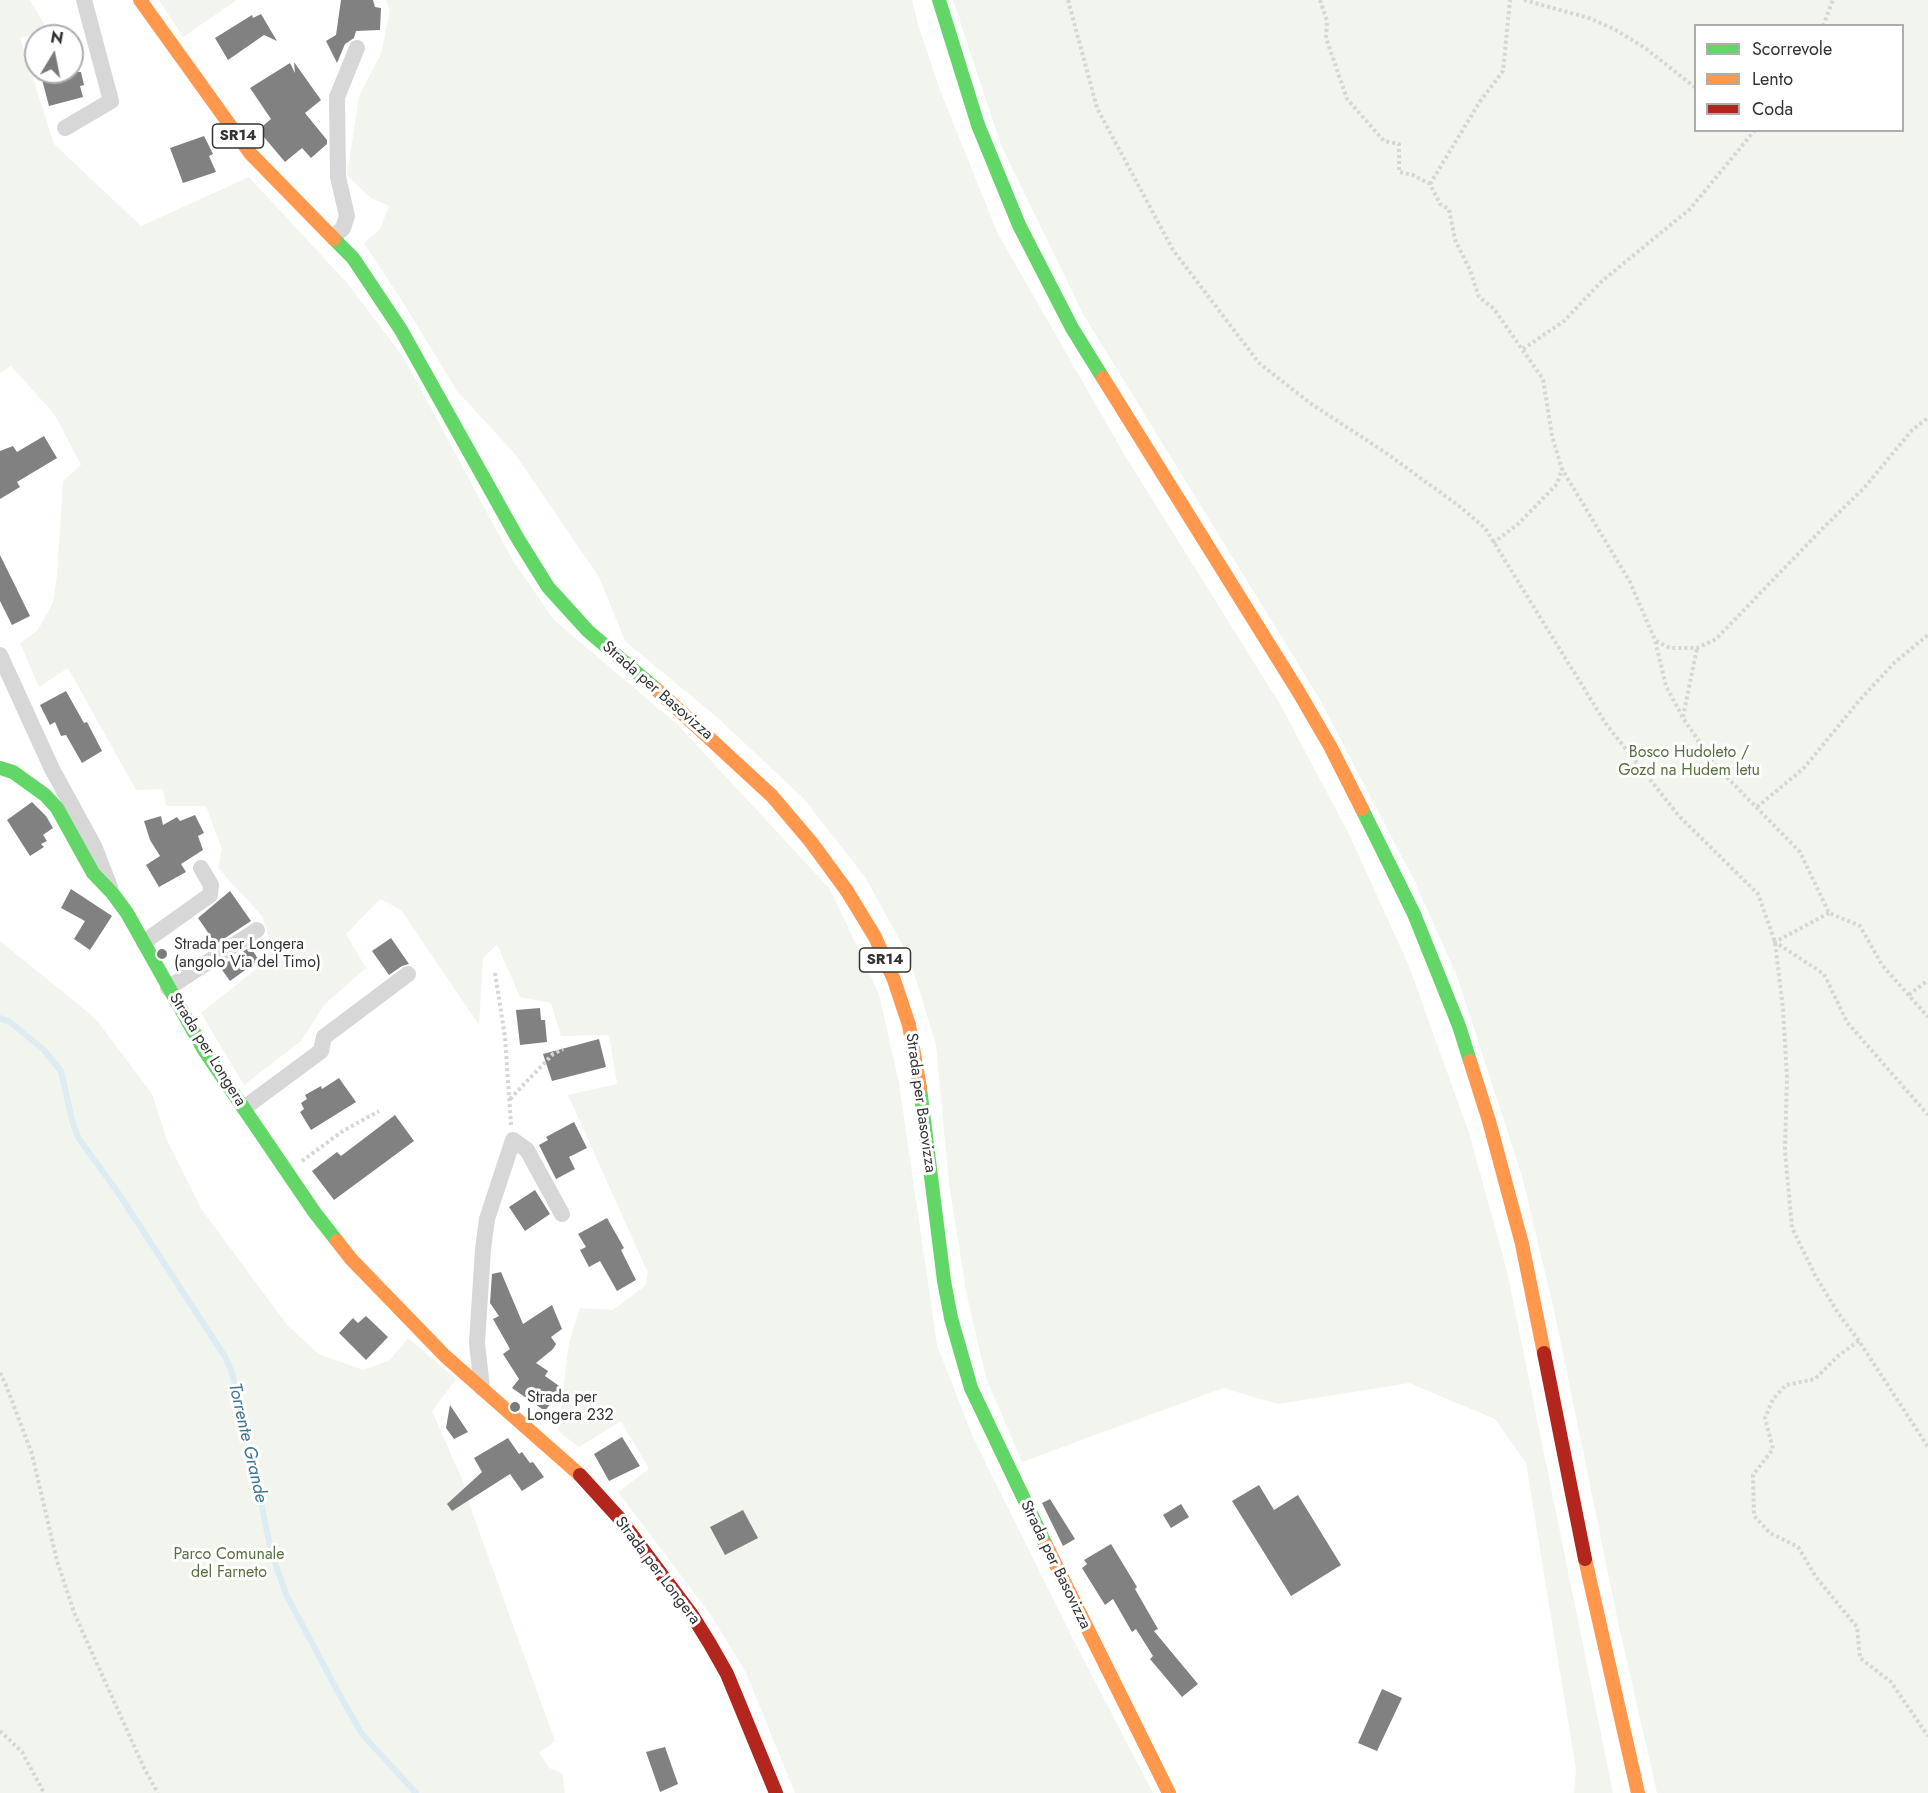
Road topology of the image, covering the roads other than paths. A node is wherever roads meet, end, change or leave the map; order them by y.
1 (84, 0) edge
2 (140, 0) edge
3 (939, 0) edge
4 (357, 48) dead end
5 (65, 128) dead end
6 (334, 237) junction
7 (0, 655) edge
8 (0, 768) edge
9 (201, 868) dead end
10 (113, 894) junction
11 (257, 930) dead end
12 (144, 942) junction
13 (408, 974) dead end
14 (168, 988) junction
15 (244, 1108) junction
16 (562, 1214) dead end
17 (482, 1388) junction
18 (776, 1793) edge
19 (1169, 1793) edge
20 (1638, 1793) edge

1 - 5 street
2 - 6 main road, Strada per Basovizza / SR14
3 - 20 main road
4 - 6 street
6 - 19 main road, Strada per Basovizza / SR14
7 - 10 street, Strada per Longera
8 - 10 main road, Strada per Longera
9 - 12 street
10 - 12 main road, Strada per Longera
11 - 14 street
12 - 14 main road, Strada per Longera
13 - 15 street
14 - 15 main road, Strada per Longera
15 - 17 main road, Strada per Longera
16 - 17 street
17 - 18 main road, Strada per Longera

